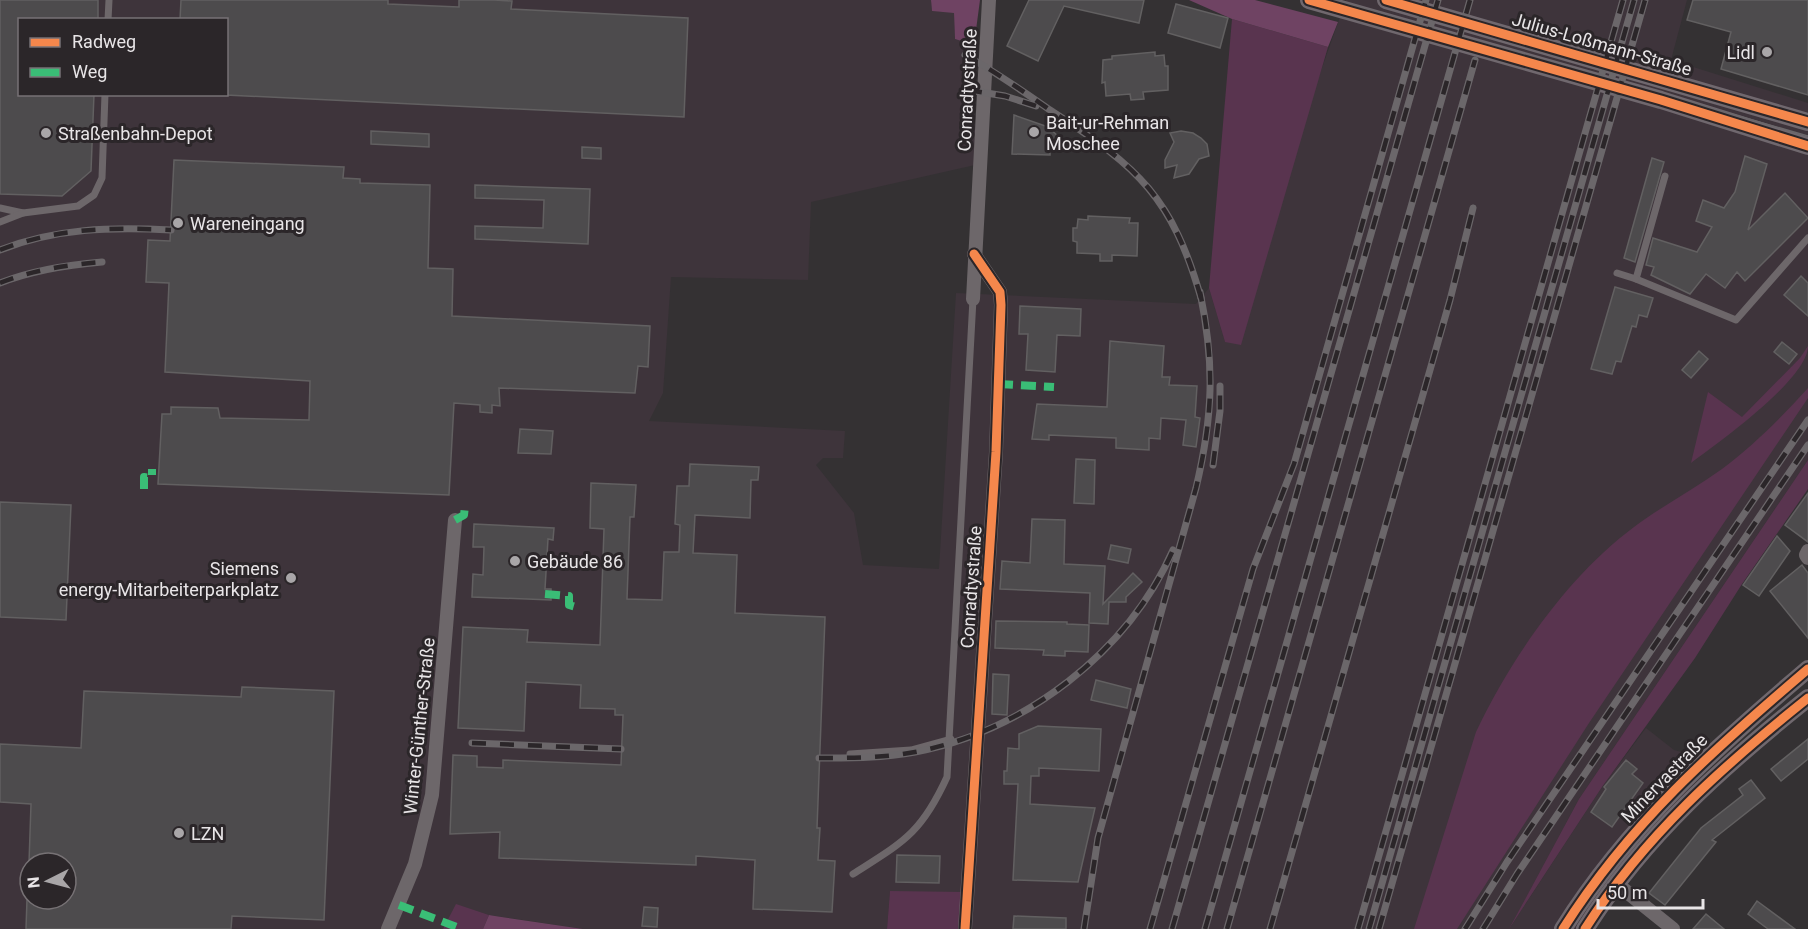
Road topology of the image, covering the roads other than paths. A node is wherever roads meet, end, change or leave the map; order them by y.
1 (109, 0) edge
2 (989, 0) edge
3 (1309, 0) edge
4 (1386, 0) edge
5 (108, 18) edge
6 (105, 96) edge
7 (1808, 122) edge
8 (1808, 146) edge
9 (1665, 176) dead end
10 (0, 208) edge
11 (23, 213) junction
12 (0, 222) edge
13 (1808, 238) edge
14 (974, 255) junction
15 (1617, 273) dead end
16 (1636, 279) junction
17 (973, 299) joint
18 (455, 520) dead end
19 (1808, 550) edge
20 (1808, 558) edge
21 (1808, 669) edge
22 (1808, 698) edge
23 (951, 739) junction
24 (850, 754) dead end
25 (853, 874) dead end
26 (1617, 884) junction
27 (388, 929) edge
28 (965, 929) edge
29 (1563, 929) edge
30 (1585, 929) edge
31 (1673, 929) edge

1 - 5 lane
2 - 14 street, Conradtystraße
3 - 8 main road, Julius-Loßmann-Straße
4 - 7 main road, Julius-Loßmann-Straße
6 - 11 lane
9 - 16 lane
10 - 11 lane
11 - 12 lane
13 - 16 lane
14 - 17 street, Conradtystraße
14 - 28 street, Conradtystraße
15 - 16 lane
17 - 23 lane
18 - 27 street, Winter-Günther-Straße
19 - 20 street
21 - 29 main road, Minervastraße
22 - 26 main road, Minervastraße
23 - 24 lane
23 - 25 lane
26 - 30 main road, Minervastraße
26 - 31 street

